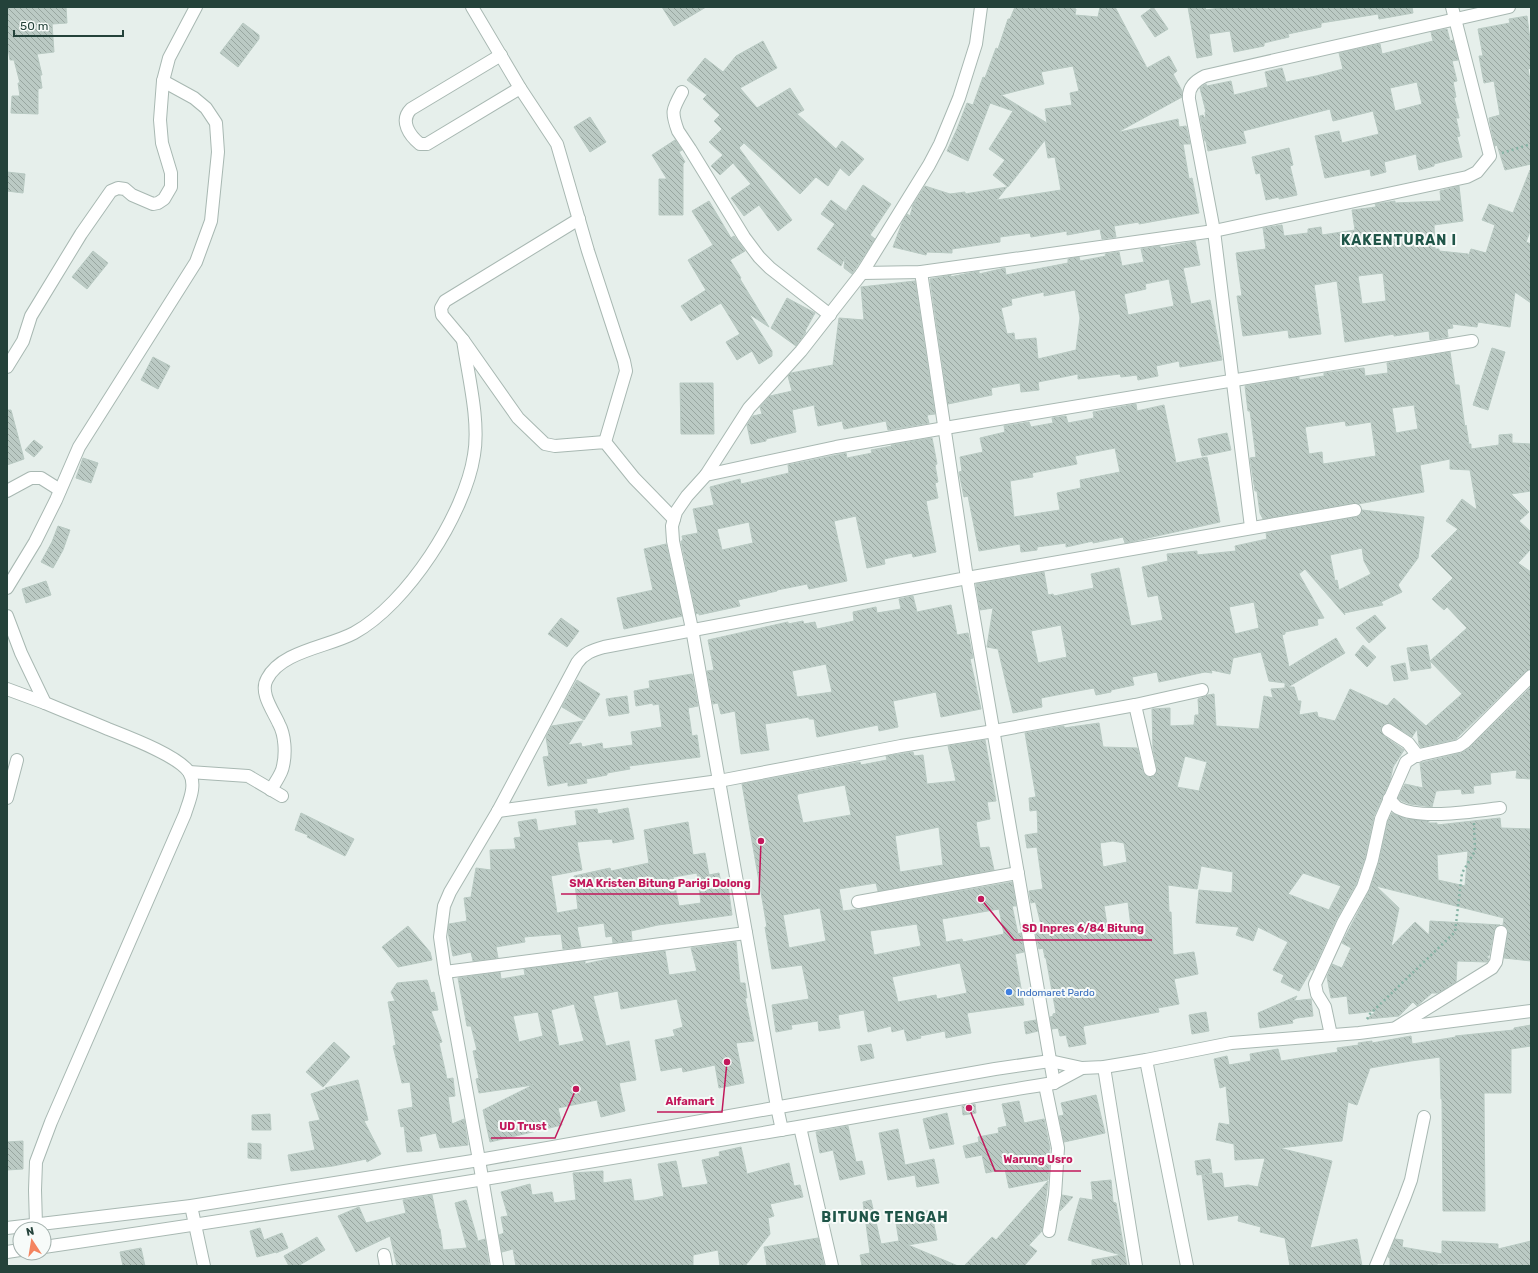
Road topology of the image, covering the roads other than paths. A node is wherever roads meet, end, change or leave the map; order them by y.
1 (196, 7) edge
2 (472, 7) edge
3 (981, 7) edge
4 (1452, 7) edge
5 (1509, 7) edge
6 (1455, 20) junction
7 (501, 55) junction
8 (163, 81) junction
9 (520, 88) junction
10 (682, 92) dead end
11 (579, 219) junction
12 (1214, 231) junction
13 (921, 272) junction
14 (862, 273) junction
15 (830, 315) junction
16 (463, 340) junction
17 (1472, 342) dead end
18 (7, 367) edge
19 (1232, 380) junction
20 (945, 428) junction
21 (605, 442) junction
22 (706, 475) junction
23 (60, 490) junction
24 (7, 491) edge
25 (1355, 510) dead end
26 (674, 519) junction
27 (1250, 528) junction
28 (967, 578) junction
29 (7, 588) edge
30 (7, 616) edge
31 (692, 630) junction
32 (1531, 676) edge
33 (7, 689) edge
34 (1202, 690) dead end
35 (45, 703) junction
36 (1135, 705) junction
37 (1388, 730) dead end
38 (994, 731) junction
39 (1418, 756) junction
40 (17, 760) dead end
41 (1150, 770) dead end
42 (189, 772) junction
43 (719, 781) junction
44 (271, 790) junction
45 (282, 796) dead end
46 (7, 798) edge
47 (1389, 800) junction
48 (1500, 808) dead end
49 (498, 811) junction
50 (1018, 873) junction
51 (858, 902) dead end
52 (1501, 932) dead end
53 (746, 933) junction
54 (445, 972) junction
55 (1531, 1011) edge
56 (1393, 1029) junction
57 (1331, 1035) junction
58 (1146, 1060) junction
59 (1050, 1061) junction
60 (1104, 1067) junction
61 (1082, 1068) junction
62 (1050, 1084) junction
63 (777, 1107) junction
64 (1424, 1117) dead end
65 (800, 1127) junction
66 (782, 1130) junction
67 (480, 1160) junction
68 (483, 1179) junction
69 (191, 1206) junction
70 (36, 1221) edge
71 (52, 1222) edge
72 (196, 1225) junction
73 (1049, 1231) dead end
74 (52, 1246) edge
75 (204, 1266) edge
76 (497, 1266) edge
77 (832, 1266) edge
78 (1136, 1266) edge
79 (1186, 1266) edge
80 (1376, 1266) edge

1 - 8 street
2 - 7 street
3 - 14 street
4 - 6 street
5 - 6 street
6 - 12 street
6 - 12 street
7 - 9 street
7 - 9 street
8 - 18 street
8 - 23 street
9 - 11 street
10 - 15 street
11 - 16 street
11 - 21 street
12 - 13 street
12 - 19 street
13 - 14 street
13 - 20 street
14 - 15 street
15 - 22 street
16 - 21 street
16 - 44 street
17 - 19 street
19 - 20 street
19 - 27 street
20 - 22 street
20 - 28 street
21 - 26 street
22 - 26 street
23 - 24 street
23 - 29 street
25 - 27 street
26 - 31 street
27 - 28 street
28 - 31 street
28 - 38 street
30 - 35 street
31 - 43 street
31 - 49 street
32 - 39 street
33 - 35 street
34 - 36 street
35 - 42 street
36 - 38 street
36 - 41 street
37 - 39 street
38 - 43 street
38 - 50 street
39 - 47 street
40 - 46 street
42 - 44 street
42 - 70 street
43 - 49 street
43 - 53 street
44 - 45 street
47 - 48 street
47 - 57 street
49 - 54 street
50 - 51 street
50 - 59 street
52 - 56 street
53 - 54 street
53 - 63 street
54 - 67 street
55 - 56 street
56 - 57 street
57 - 58 street
58 - 60 street
58 - 79 street
59 - 61 street
59 - 62 street
59 - 63 street
60 - 61 street
60 - 78 street
61 - 62 street
62 - 65 street
62 - 73 street
63 - 66 street
63 - 67 street
64 - 80 street
65 - 66 street
65 - 77 street
66 - 68 street
67 - 68 street
67 - 69 street
68 - 72 street
68 - 76 street
69 - 71 street
69 - 72 street
72 - 74 street
72 - 75 street

